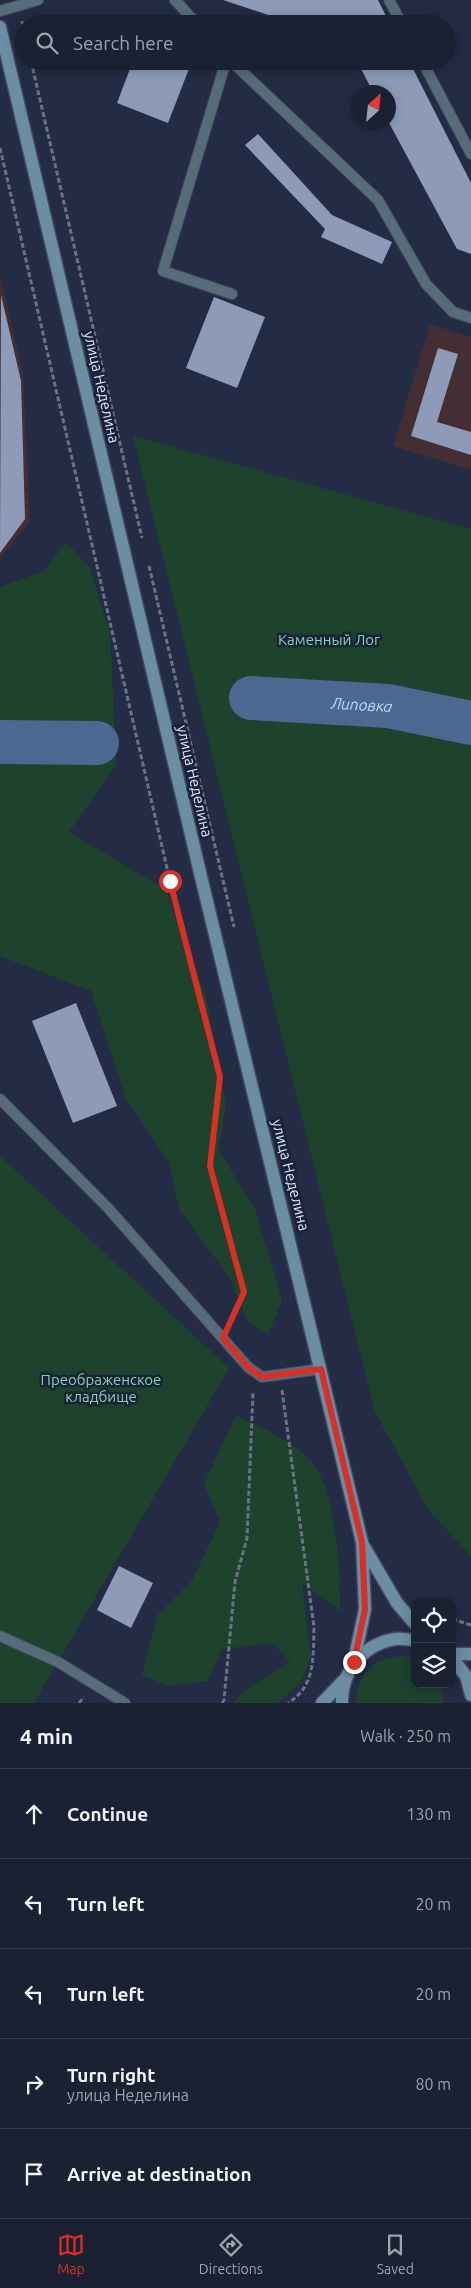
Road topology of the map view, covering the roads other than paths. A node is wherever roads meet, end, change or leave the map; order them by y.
1 (38, 0) edge
2 (175, 0) edge
3 (389, 0) edge
4 (0, 12) edge
5 (189, 15) edge
6 (397, 15) edge
7 (0, 27) edge
8 (223, 70) edge
9 (241, 70) edge
10 (427, 70) edge
11 (471, 154) edge
12 (232, 294) dead end
13 (471, 318) edge
14 (0, 1099) edge
15 (321, 1369) junction
16 (362, 1542) junction
17 (411, 1620) edge
18 (0, 1636) edge
19 (411, 1640) edge
20 (456, 1654) edge
21 (471, 1654) edge
22 (354, 1662) junction
23 (456, 1663) edge
24 (346, 1678) junction
25 (471, 1695) edge
26 (125, 1703) edge
27 (322, 1703) edge
28 (342, 1703) edge

1 - 4 lane
2 - 5 lane
3 - 6 lane
7 - 15 street, улица Неделина
8 - 12 lane
9 - 13 lane
10 - 11 lane
14 - 15 lane
15 - 16 street, улица Неделина
16 - 17 street, улица Неделина
16 - 22 street, улица Неделина
18 - 26 lane
19 - 22 street
20 - 21 street
22 - 24 street
23 - 25 street
24 - 27 street
24 - 28 street

